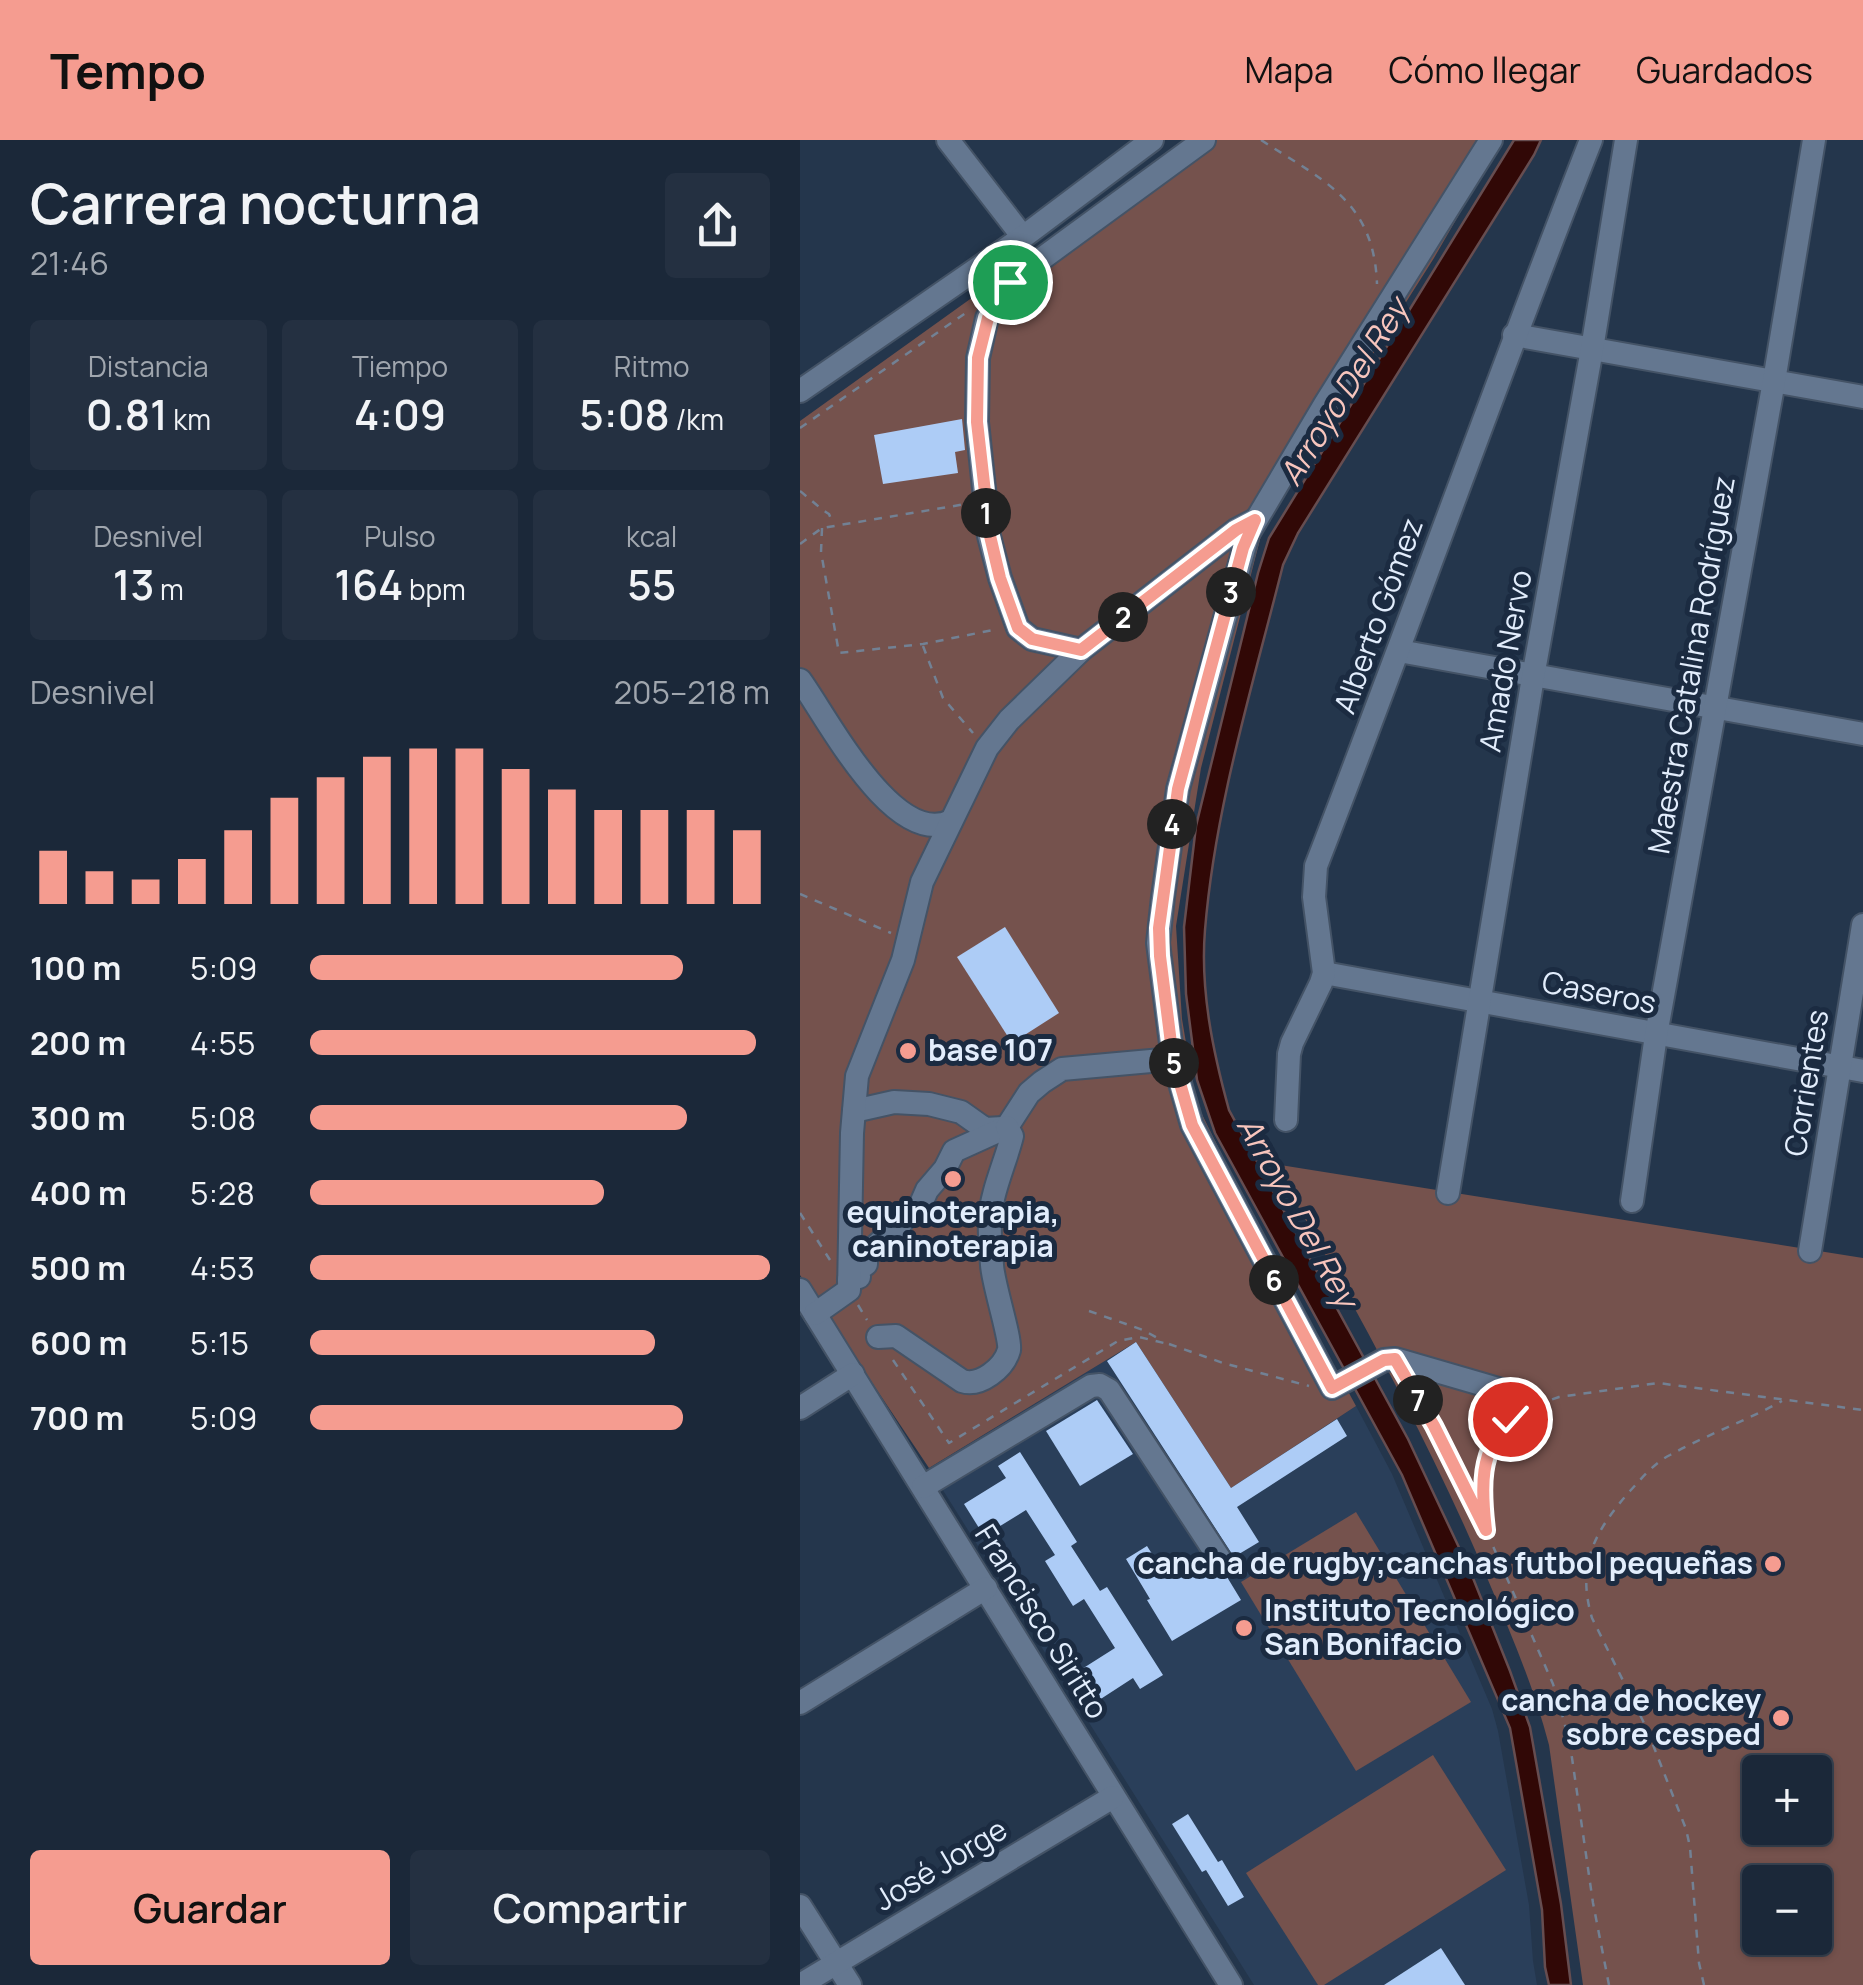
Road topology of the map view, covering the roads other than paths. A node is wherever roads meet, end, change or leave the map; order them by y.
1 (948, 140) edge
2 (1152, 140) edge
3 (1204, 140) edge
4 (1492, 140) edge
5 (1591, 140) edge
6 (1626, 140) edge
7 (1814, 140) edge
8 (1023, 238) junction
9 (1514, 334) junction
10 (1592, 349) junction
11 (1774, 382) junction
12 (800, 392) edge
13 (1863, 398) edge
14 (1255, 520) junction
15 (1081, 650) junction
16 (1399, 651) junction
17 (1533, 676) junction
18 (800, 680) edge
19 (1714, 708) junction
20 (1863, 734) edge
21 (952, 820) junction
22 (1863, 925) edge
23 (1324, 972) junction
24 (1479, 1001) junction
25 (1656, 1035) junction
26 (1173, 1059) junction
27 (1851, 1068) edge
28 (854, 1111) junction
29 (1286, 1120) dead end
30 (1007, 1127) junction
31 (1448, 1193) dead end
32 (1632, 1200) dead end
33 (1810, 1251) dead end
34 (849, 1280) junction
35 (800, 1290) edge
36 (815, 1314) junction
37 (878, 1336) dead end
38 (852, 1374) junction
39 (1505, 1392) dead end
40 (800, 1408) edge
41 (923, 1487) junction
42 (1219, 1558) dead end
43 (986, 1588) junction
44 (800, 1703) edge
45 (1113, 1797) junction
46 (800, 1906) edge
47 (836, 1962) junction
48 (800, 1985) edge
49 (850, 1985) edge
50 (1231, 1985) edge

1 - 8 street
2 - 8 street
3 - 15 street
4 - 14 street
5 - 9 street, Alberto Gómez
6 - 10 street, Amado Nervo
7 - 11 street, Maestra Catalina Rodríguez
8 - 12 street
9 - 10 street
9 - 16 street, Alberto Gómez
10 - 11 street
10 - 17 street, Amado Nervo
11 - 13 street
11 - 19 street, Maestra Catalina Rodríguez
14 - 15 street
14 - 26 street
15 - 21 street
16 - 17 street
16 - 23 street, Alberto Gómez
17 - 19 street
17 - 24 street, Amado Nervo
18 - 21 street
19 - 20 street
19 - 25 street, Maestra Catalina Rodríguez
21 - 28 street
22 - 27 street, Corrientes
23 - 24 street, Caseros
23 - 29 street
24 - 25 street, Caseros
24 - 31 street, Amado Nervo
25 - 27 street, Caseros
25 - 32 street, Maestra Catalina Rodríguez
26 - 30 street
26 - 39 street
27 - 33 street, Corrientes
28 - 30 street
28 - 34 street
30 - 34 street
30 - 37 street
34 - 36 street
35 - 36 street, Francisco Siritto
36 - 38 street, Francisco Siritto
38 - 40 street
38 - 41 street, Francisco Siritto
41 - 42 street
41 - 43 street, Francisco Siritto
43 - 44 street
43 - 45 street, Francisco Siritto
45 - 47 street, José Jorge
45 - 50 street, Francisco Siritto
46 - 47 street
47 - 48 street, José Jorge
47 - 49 street

